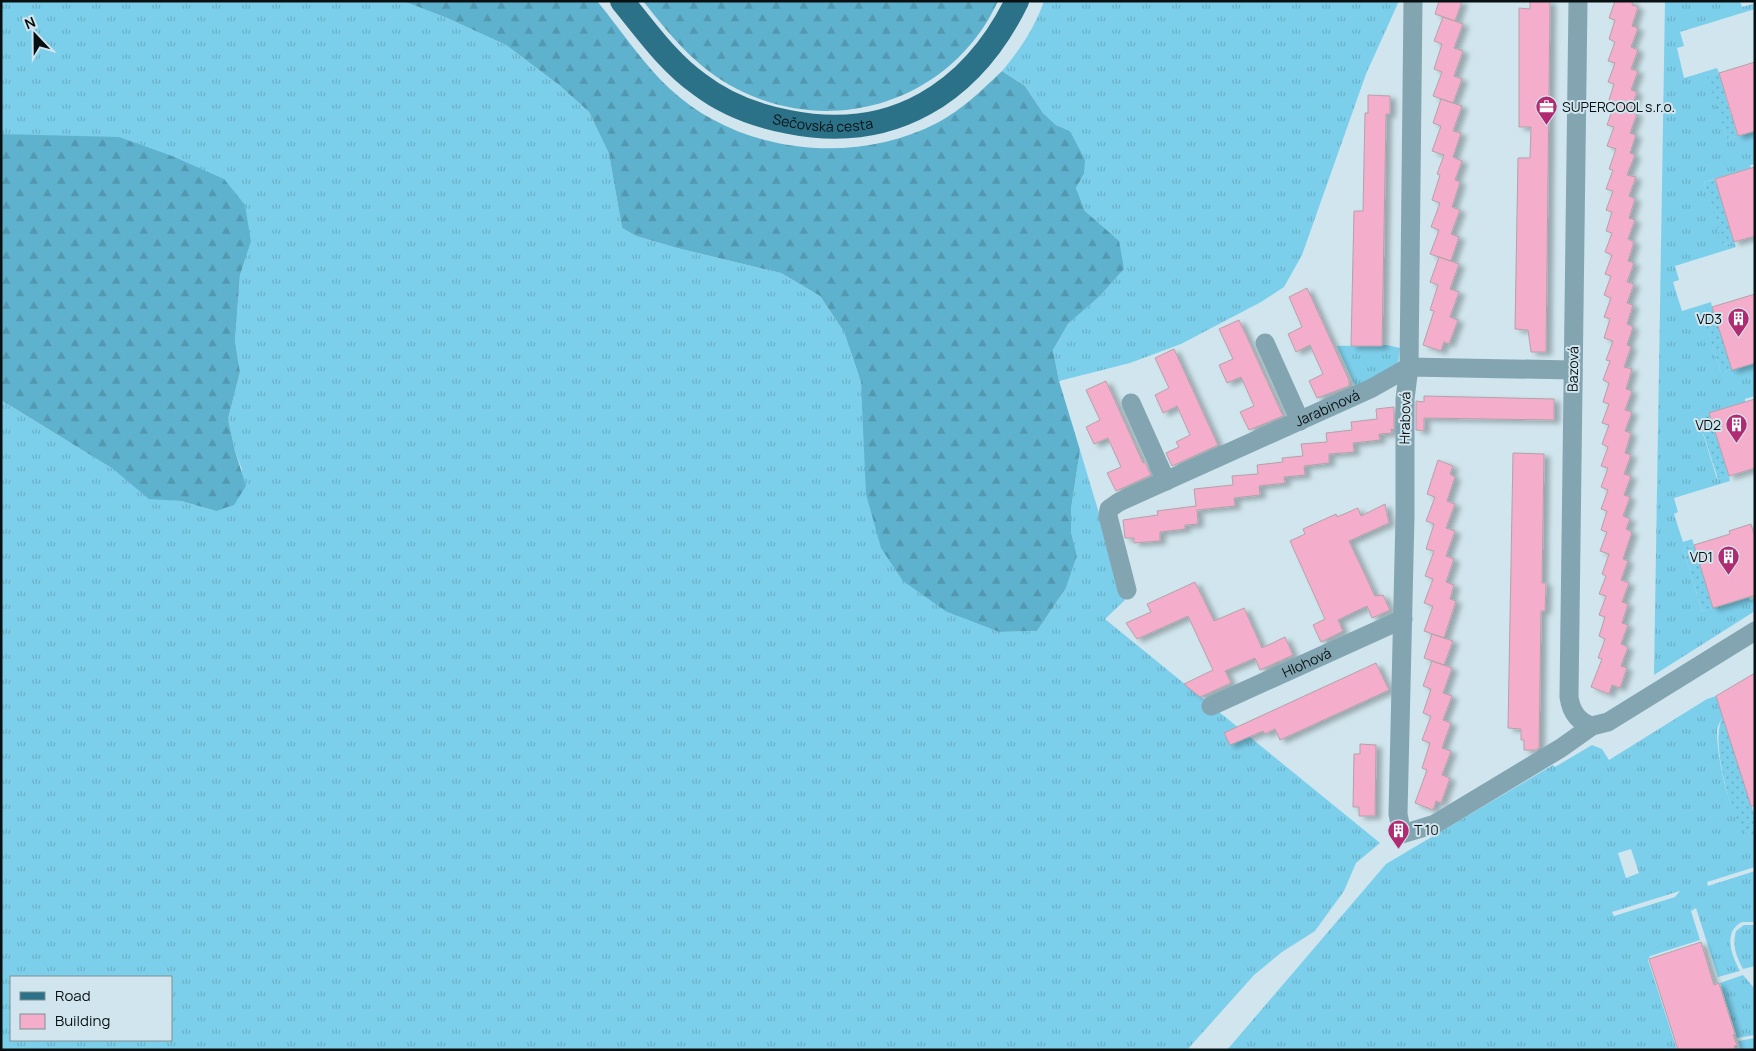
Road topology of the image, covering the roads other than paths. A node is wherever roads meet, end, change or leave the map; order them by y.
1 (622, 1) edge
2 (1017, 1) edge
3 (1413, 1) edge
4 (1578, 1) edge
5 (1265, 344) dead end
6 (1409, 367) junction
7 (1573, 370) junction
8 (1131, 403) dead end
9 (1300, 421) junction
10 (1166, 481) junction
11 (1127, 590) dead end
12 (1403, 619) junction
13 (1755, 631) edge
14 (1211, 706) dead end
15 (1592, 726) junction

1 - 2 main road, Sečovská cesta
3 - 6 street, Hrabová
4 - 7 street, Bazová
5 - 9 street
6 - 7 street
6 - 9 street, Jarabinová
6 - 12 street, Hrabová
7 - 15 street, Bazová
8 - 10 street
9 - 10 street, Jarabinová
10 - 11 street, Jarabinová
12 - 14 street, Hlohová
12 - 15 street, Hrabová
13 - 15 street

